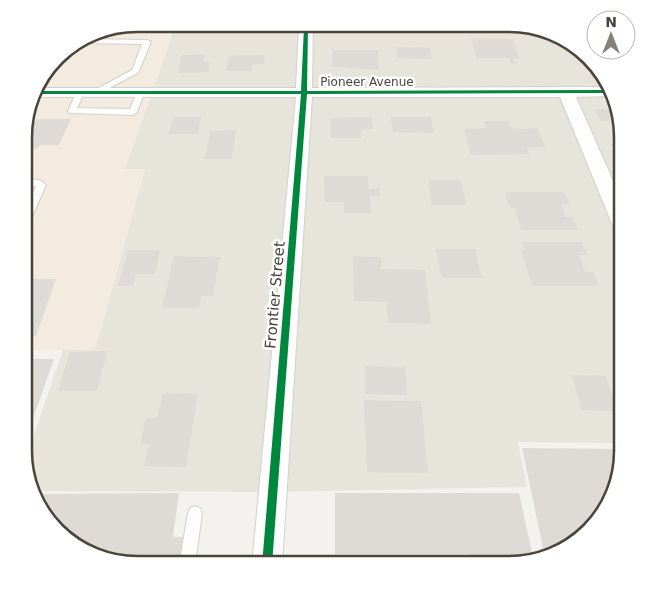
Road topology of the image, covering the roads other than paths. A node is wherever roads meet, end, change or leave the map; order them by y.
1 (306, 33) edge
2 (94, 42) edge
3 (566, 92) junction
4 (603, 92) edge
5 (42, 93) edge
6 (88, 93) junction
7 (140, 94) junction
8 (304, 94) junction
9 (32, 182) edge
10 (613, 203) edge
11 (32, 204) edge
12 (195, 513) dead end
13 (188, 556) edge
14 (268, 556) edge

1 - 8 street, Frontier Street
2 - 6 lane
3 - 4 street, Pioneer Avenue
3 - 8 street, Pioneer Avenue
3 - 10 street
5 - 6 street, Pioneer Avenue
6 - 7 street, Pioneer Avenue
6 - 7 lane
7 - 8 street, Pioneer Avenue
8 - 14 street, Frontier Street
9 - 11 lane
12 - 13 lane

